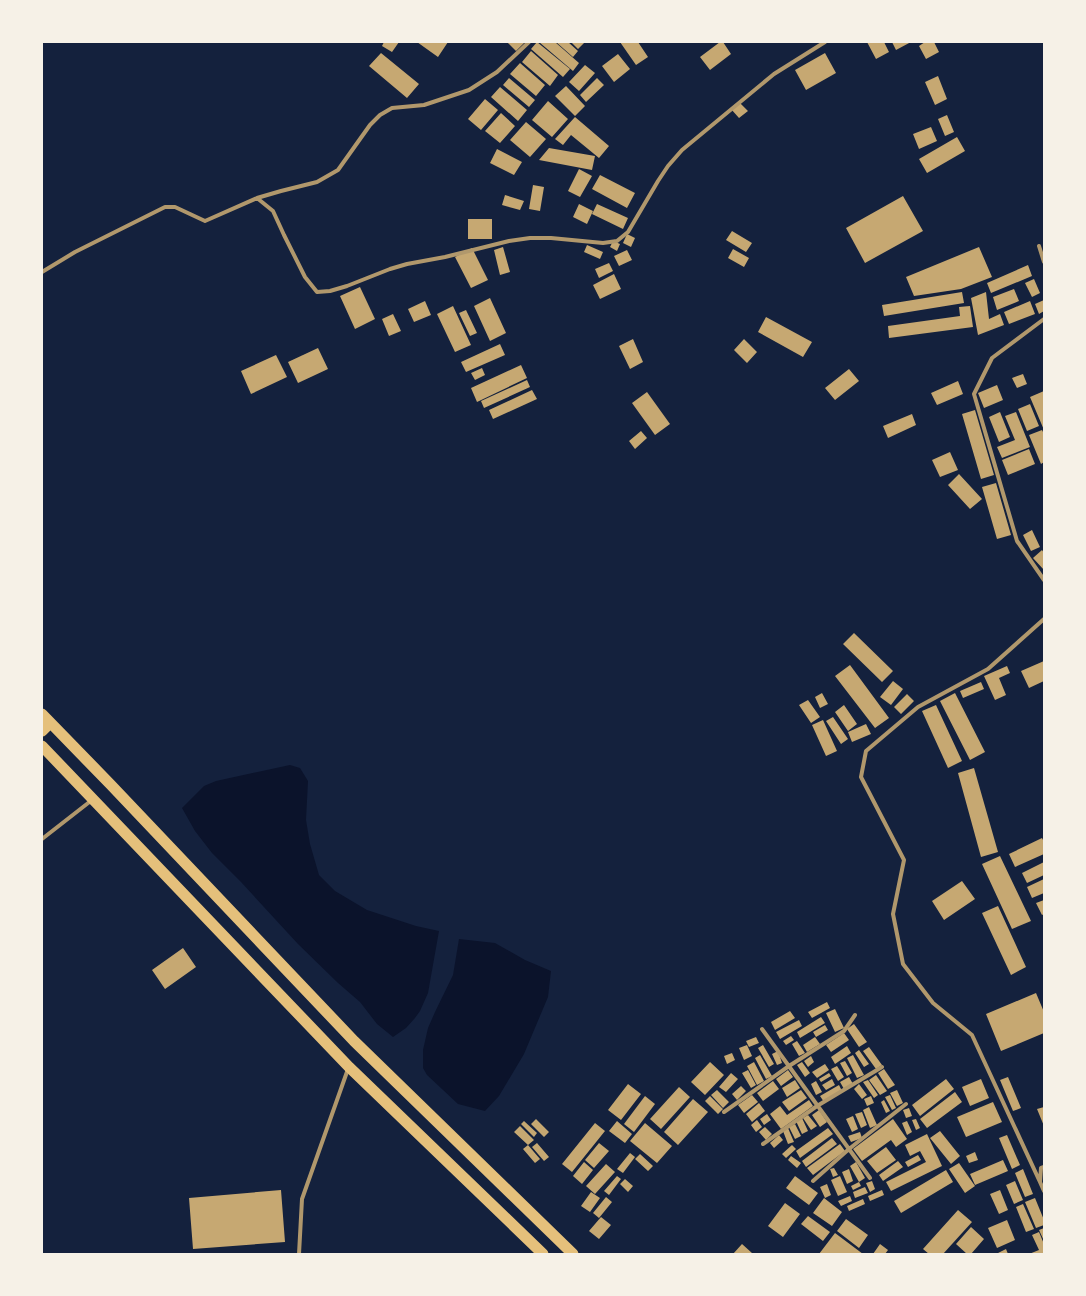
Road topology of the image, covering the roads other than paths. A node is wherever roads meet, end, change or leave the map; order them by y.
1 (529, 42) edge
2 (825, 42) edge
3 (257, 198) junction
4 (1040, 246) dead end
5 (1044, 262) edge
6 (42, 272) edge
7 (1044, 319) edge
8 (1044, 580) edge
9 (1044, 618) edge
10 (45, 722) edge
11 (42, 746) edge
12 (92, 800) junction
13 (42, 839) edge
14 (855, 1015) dead end
15 (762, 1029) dead end
16 (789, 1066) junction
17 (349, 1067) junction
18 (882, 1067) dead end
19 (906, 1104) dead end
20 (817, 1106) junction
21 (724, 1112) dead end
22 (763, 1144) dead end
23 (849, 1149) junction
24 (1044, 1167) edge
25 (870, 1178) dead end
26 (812, 1181) dead end
27 (1040, 1182) junction
28 (1044, 1191) edge
29 (299, 1254) edge
30 (543, 1254) edge
31 (573, 1254) edge

1 - 3 street
2 - 3 street
3 - 6 street
4 - 5 street
7 - 8 street
9 - 27 street
10 - 31 highway
11 - 12 highway
12 - 13 street
12 - 17 highway
14 - 16 street
15 - 16 street
16 - 20 street
16 - 21 street
17 - 29 street
17 - 30 highway
18 - 20 street
19 - 23 street
20 - 22 street
20 - 23 street
23 - 25 street
23 - 26 street
24 - 27 street
27 - 28 street

